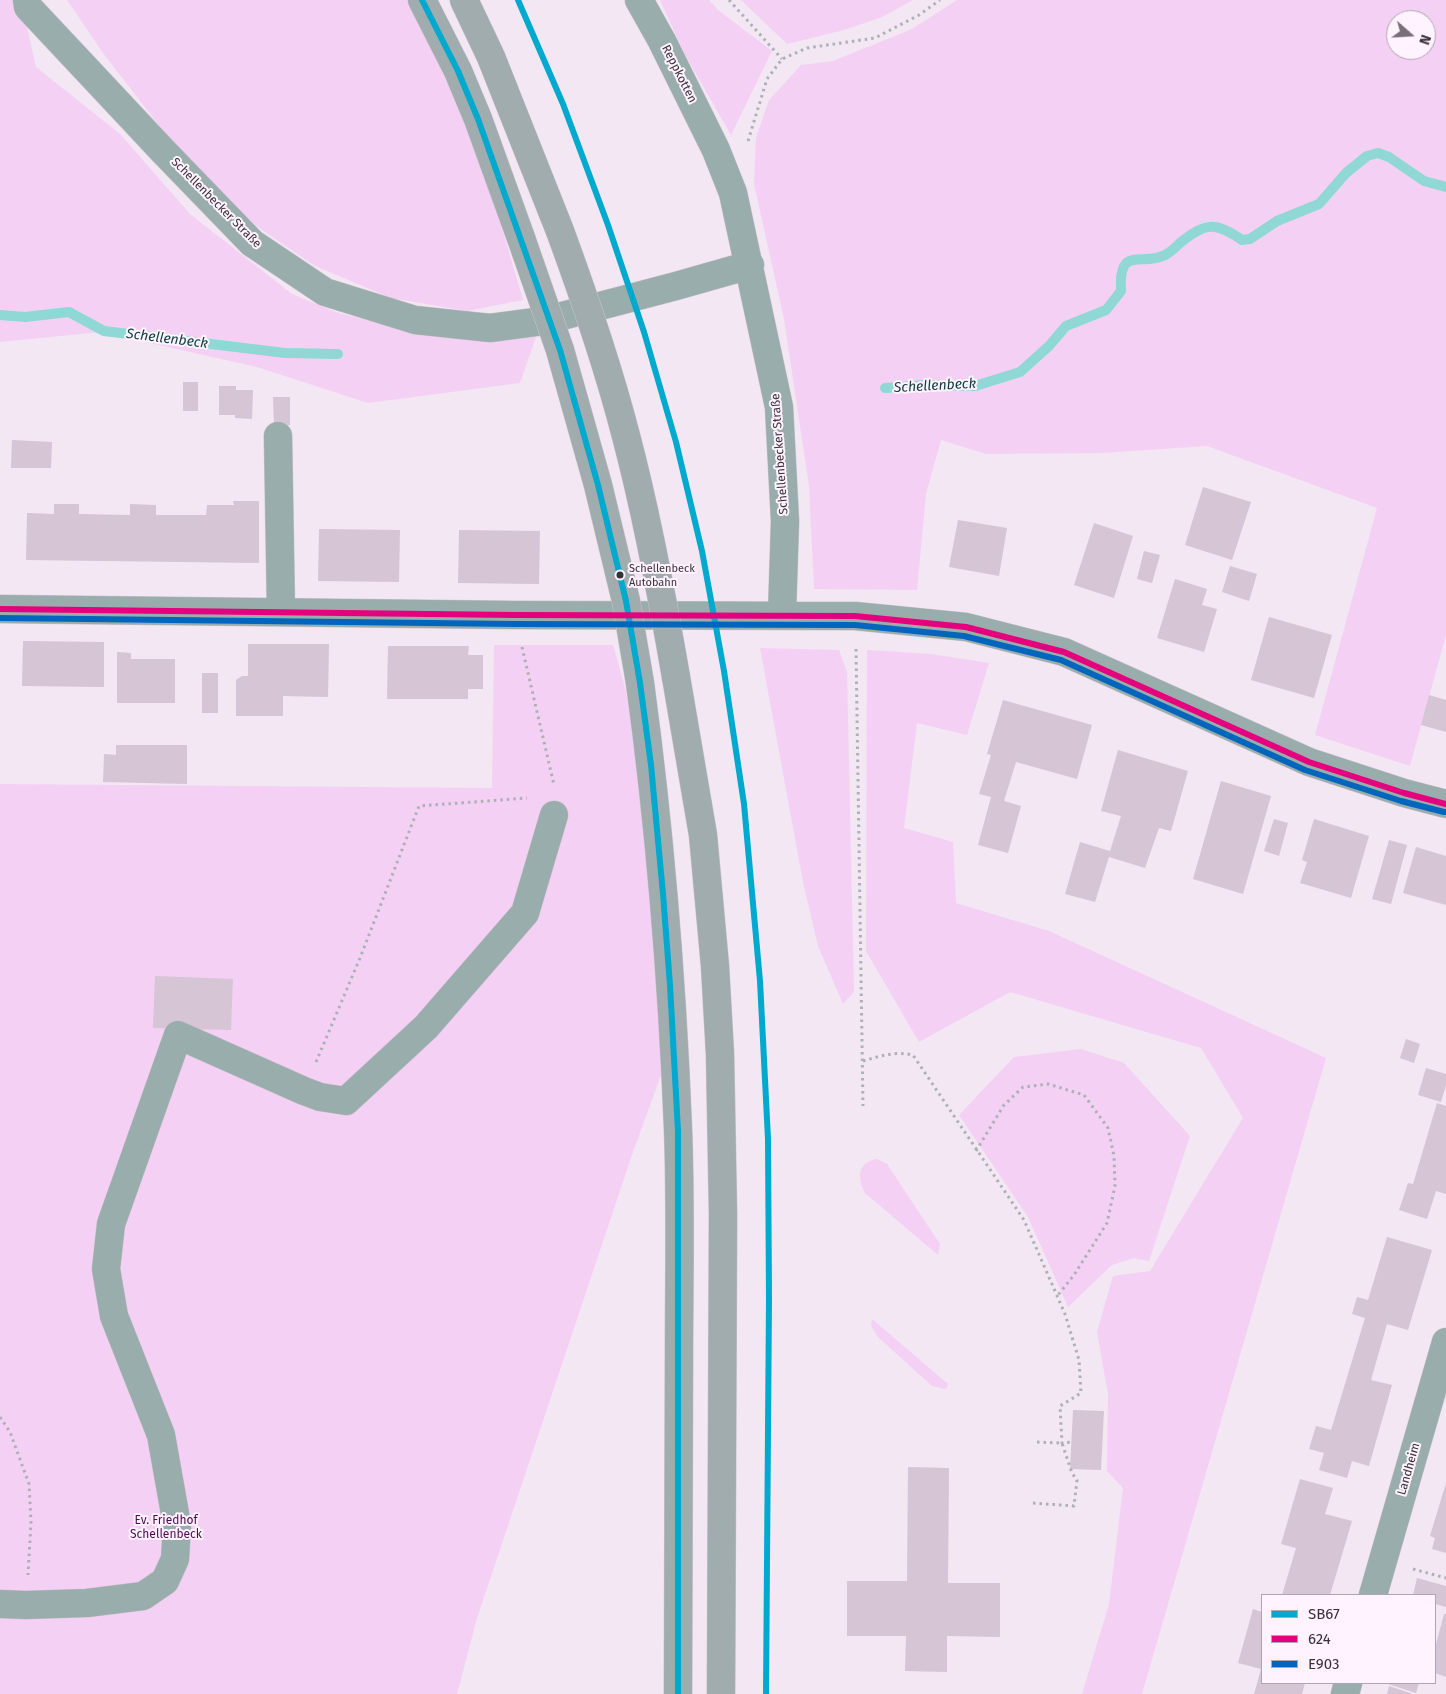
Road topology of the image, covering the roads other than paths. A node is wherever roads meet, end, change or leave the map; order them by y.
1 (27, 0) edge
2 (422, 0) edge
3 (464, 0) edge
4 (639, 0) edge
5 (716, 150) joint
6 (750, 265) junction
7 (278, 436) dead end
8 (0, 609) edge
9 (281, 612) junction
10 (782, 615) junction
11 (1446, 804) edge
12 (554, 815) dead end
13 (1446, 1342) edge
14 (1373, 1594) edge
15 (13, 1605) edge
16 (678, 1694) edge
17 (721, 1694) edge

1 - 6 street, Schellenbecker Straße
2 - 16 highway, bridge
3 - 17 highway, bridge
4 - 5 street, Reppkotten
5 - 6 street, Schellenbecker Straße
6 - 10 street, Schellenbecker Straße
7 - 9 street
8 - 9 street
9 - 10 street
10 - 11 street
12 - 15 street
13 - 14 street, Landheim

